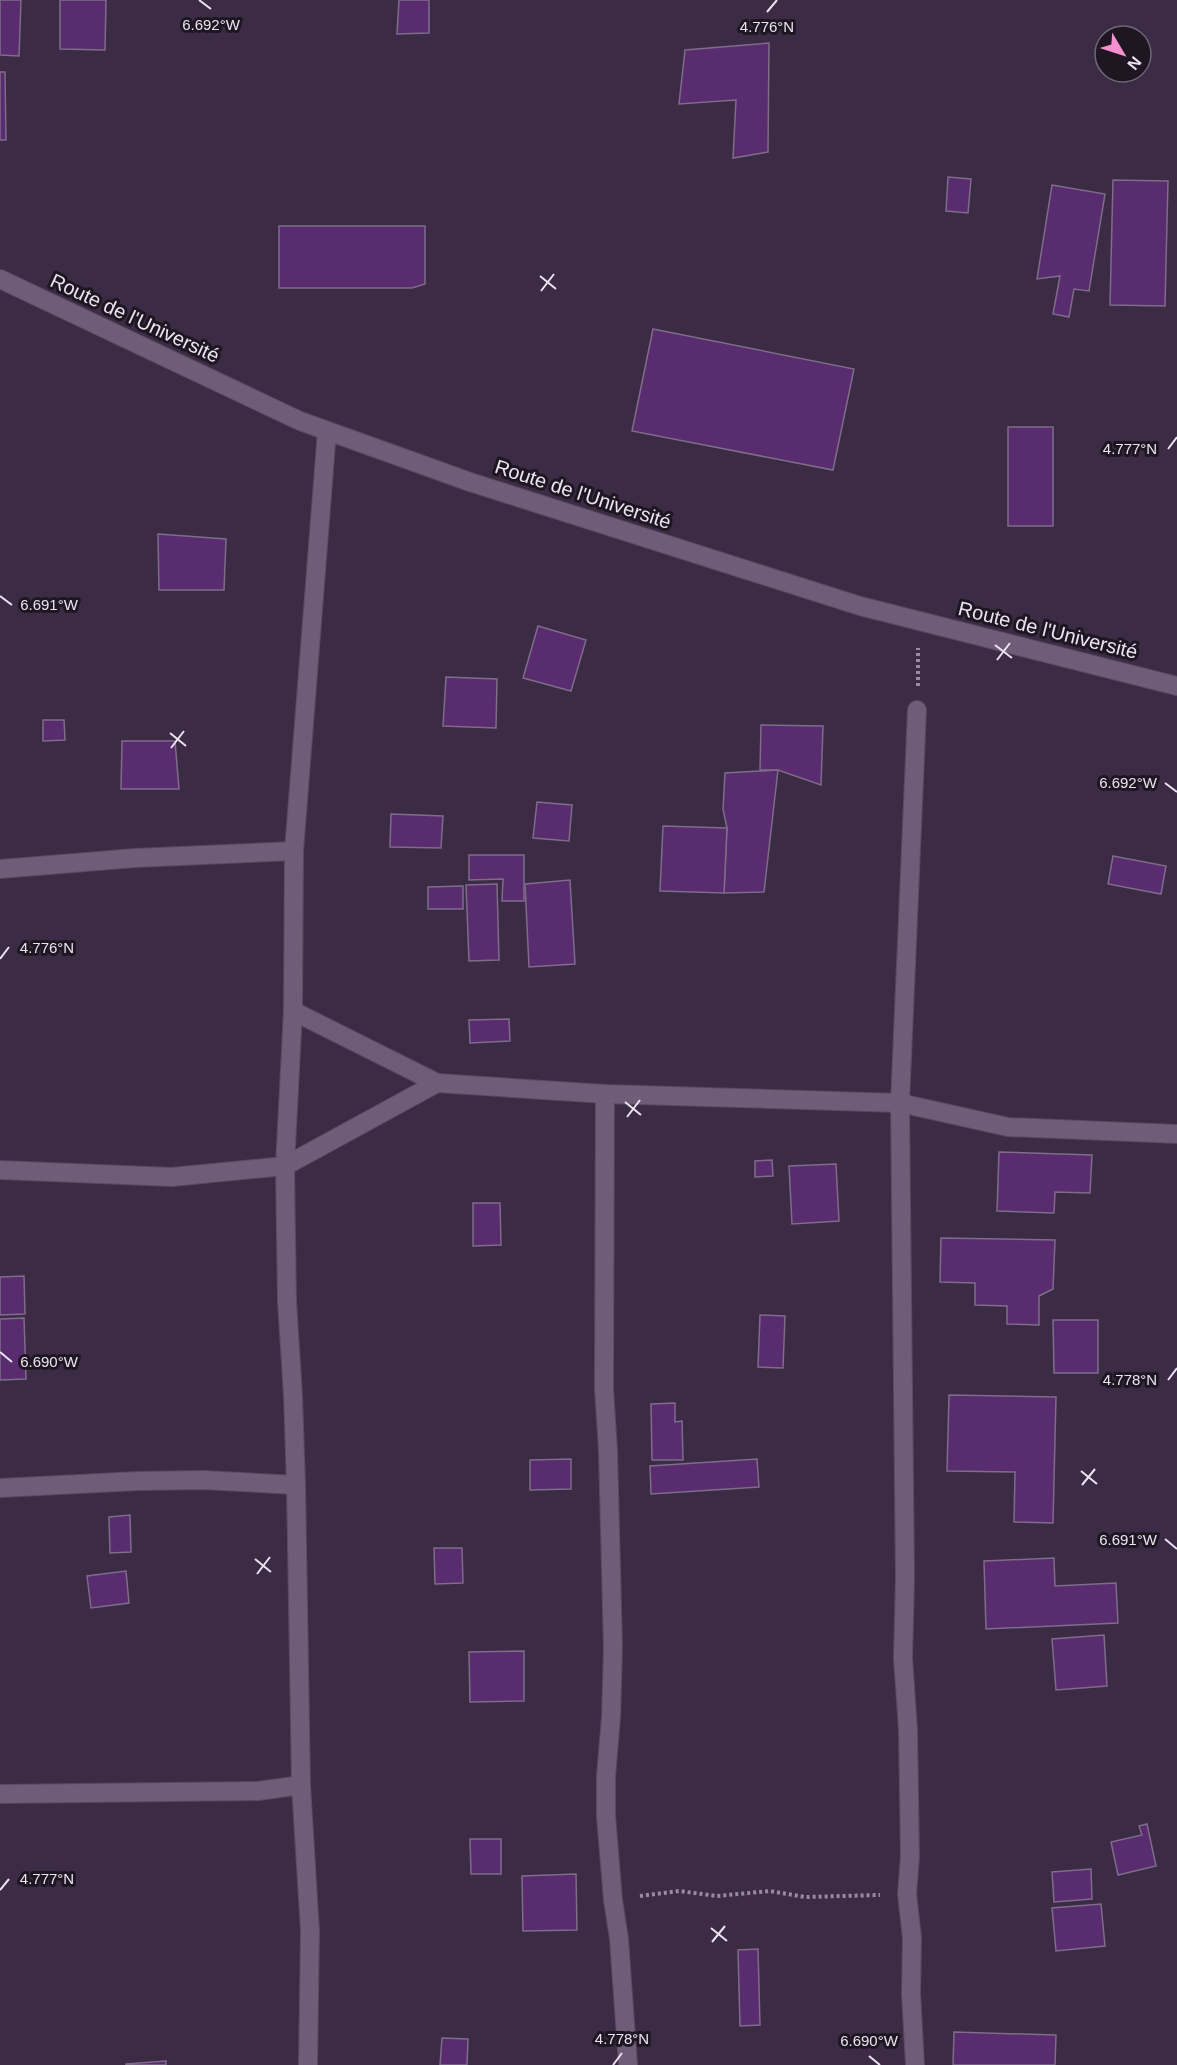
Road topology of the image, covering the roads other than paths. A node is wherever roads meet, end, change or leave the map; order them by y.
1 (0, 279) edge
2 (327, 431) junction
3 (1177, 686) edge
4 (917, 710) road end
5 (294, 851) junction
6 (0, 869) edge
7 (293, 1011) junction
8 (437, 1083) junction
9 (605, 1094) junction
10 (900, 1103) junction
11 (1177, 1134) edge
12 (285, 1166) junction
13 (0, 1170) edge
14 (296, 1485) junction
15 (0, 1488) edge
16 (301, 1785) junction
17 (0, 1794) edge
18 (308, 2065) edge
19 (628, 2065) edge
20 (915, 2065) edge

1 - 2 street, Route de l'Université
2 - 3 street, Route de l'Université
2 - 5 street
4 - 10 street
5 - 6 street
5 - 7 street
7 - 8 street
7 - 12 street
8 - 9 street
8 - 12 street
9 - 10 street
9 - 19 street
10 - 11 street
10 - 20 street
12 - 13 street
12 - 14 street
14 - 15 street
14 - 16 street
16 - 17 street
16 - 18 street

